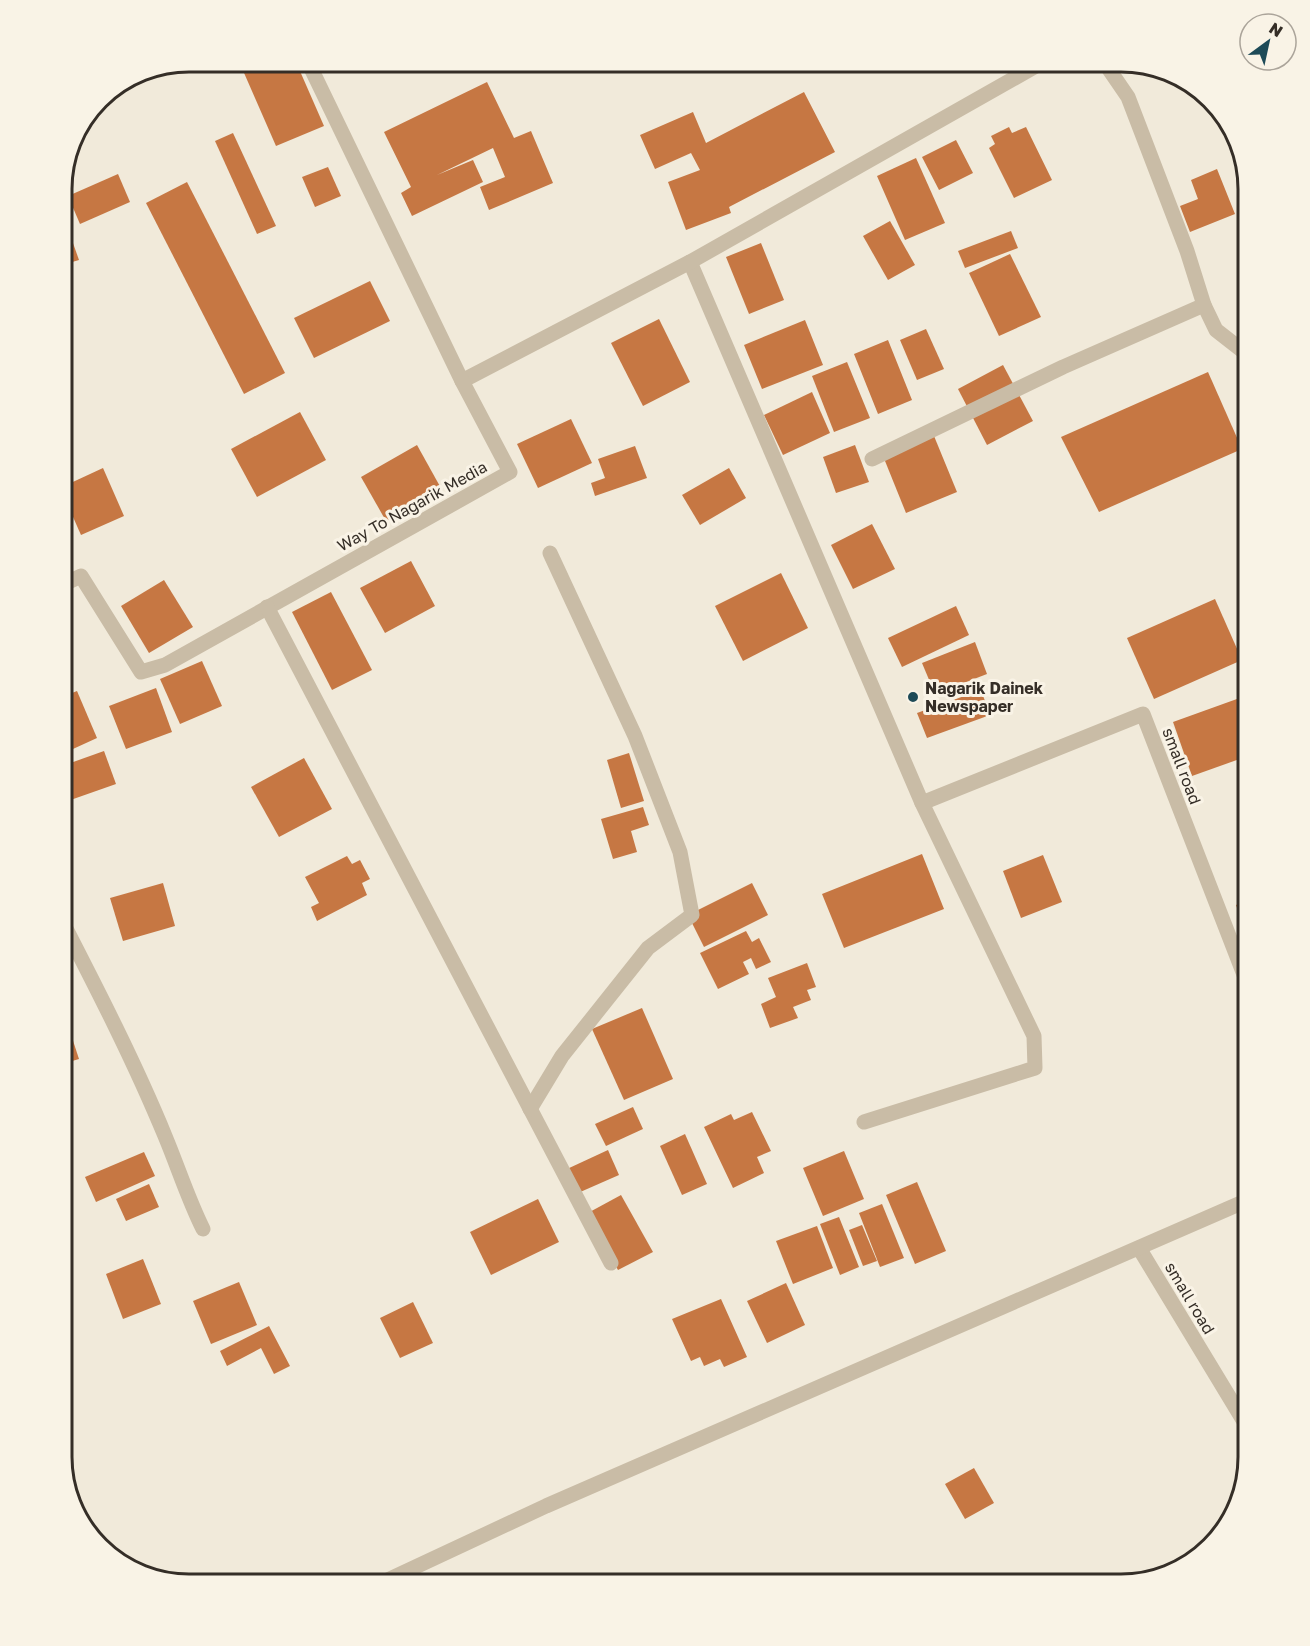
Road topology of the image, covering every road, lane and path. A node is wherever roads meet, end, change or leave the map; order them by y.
1 (313, 72) edge
2 (1025, 72) edge
3 (1111, 72) edge
4 (690, 262) junction
5 (1204, 305) junction
6 (1238, 348) edge
7 (462, 381) junction
8 (872, 459) dead end
9 (550, 553) dead end
10 (72, 580) edge
11 (267, 607) junction
12 (922, 803) junction
13 (72, 941) edge
14 (1238, 959) edge
15 (530, 1109) junction
16 (864, 1122) dead end
17 (1238, 1204) edge
18 (203, 1229) dead end
19 (1139, 1248) junction
20 (611, 1263) dead end
21 (1238, 1411) edge
22 (401, 1574) edge

1 - 7 street, Way To Nagarik Media
2 - 4 street
3 - 5 street
4 - 7 street
4 - 12 street
5 - 6 street
5 - 8 street
7 - 11 street, Way To Nagarik Media
9 - 15 street
10 - 11 street, Way To Nagarik Media
11 - 15 street
12 - 14 street, small road
12 - 16 street
13 - 18 street
15 - 20 street
17 - 19 street
19 - 21 street, small road
19 - 22 street

